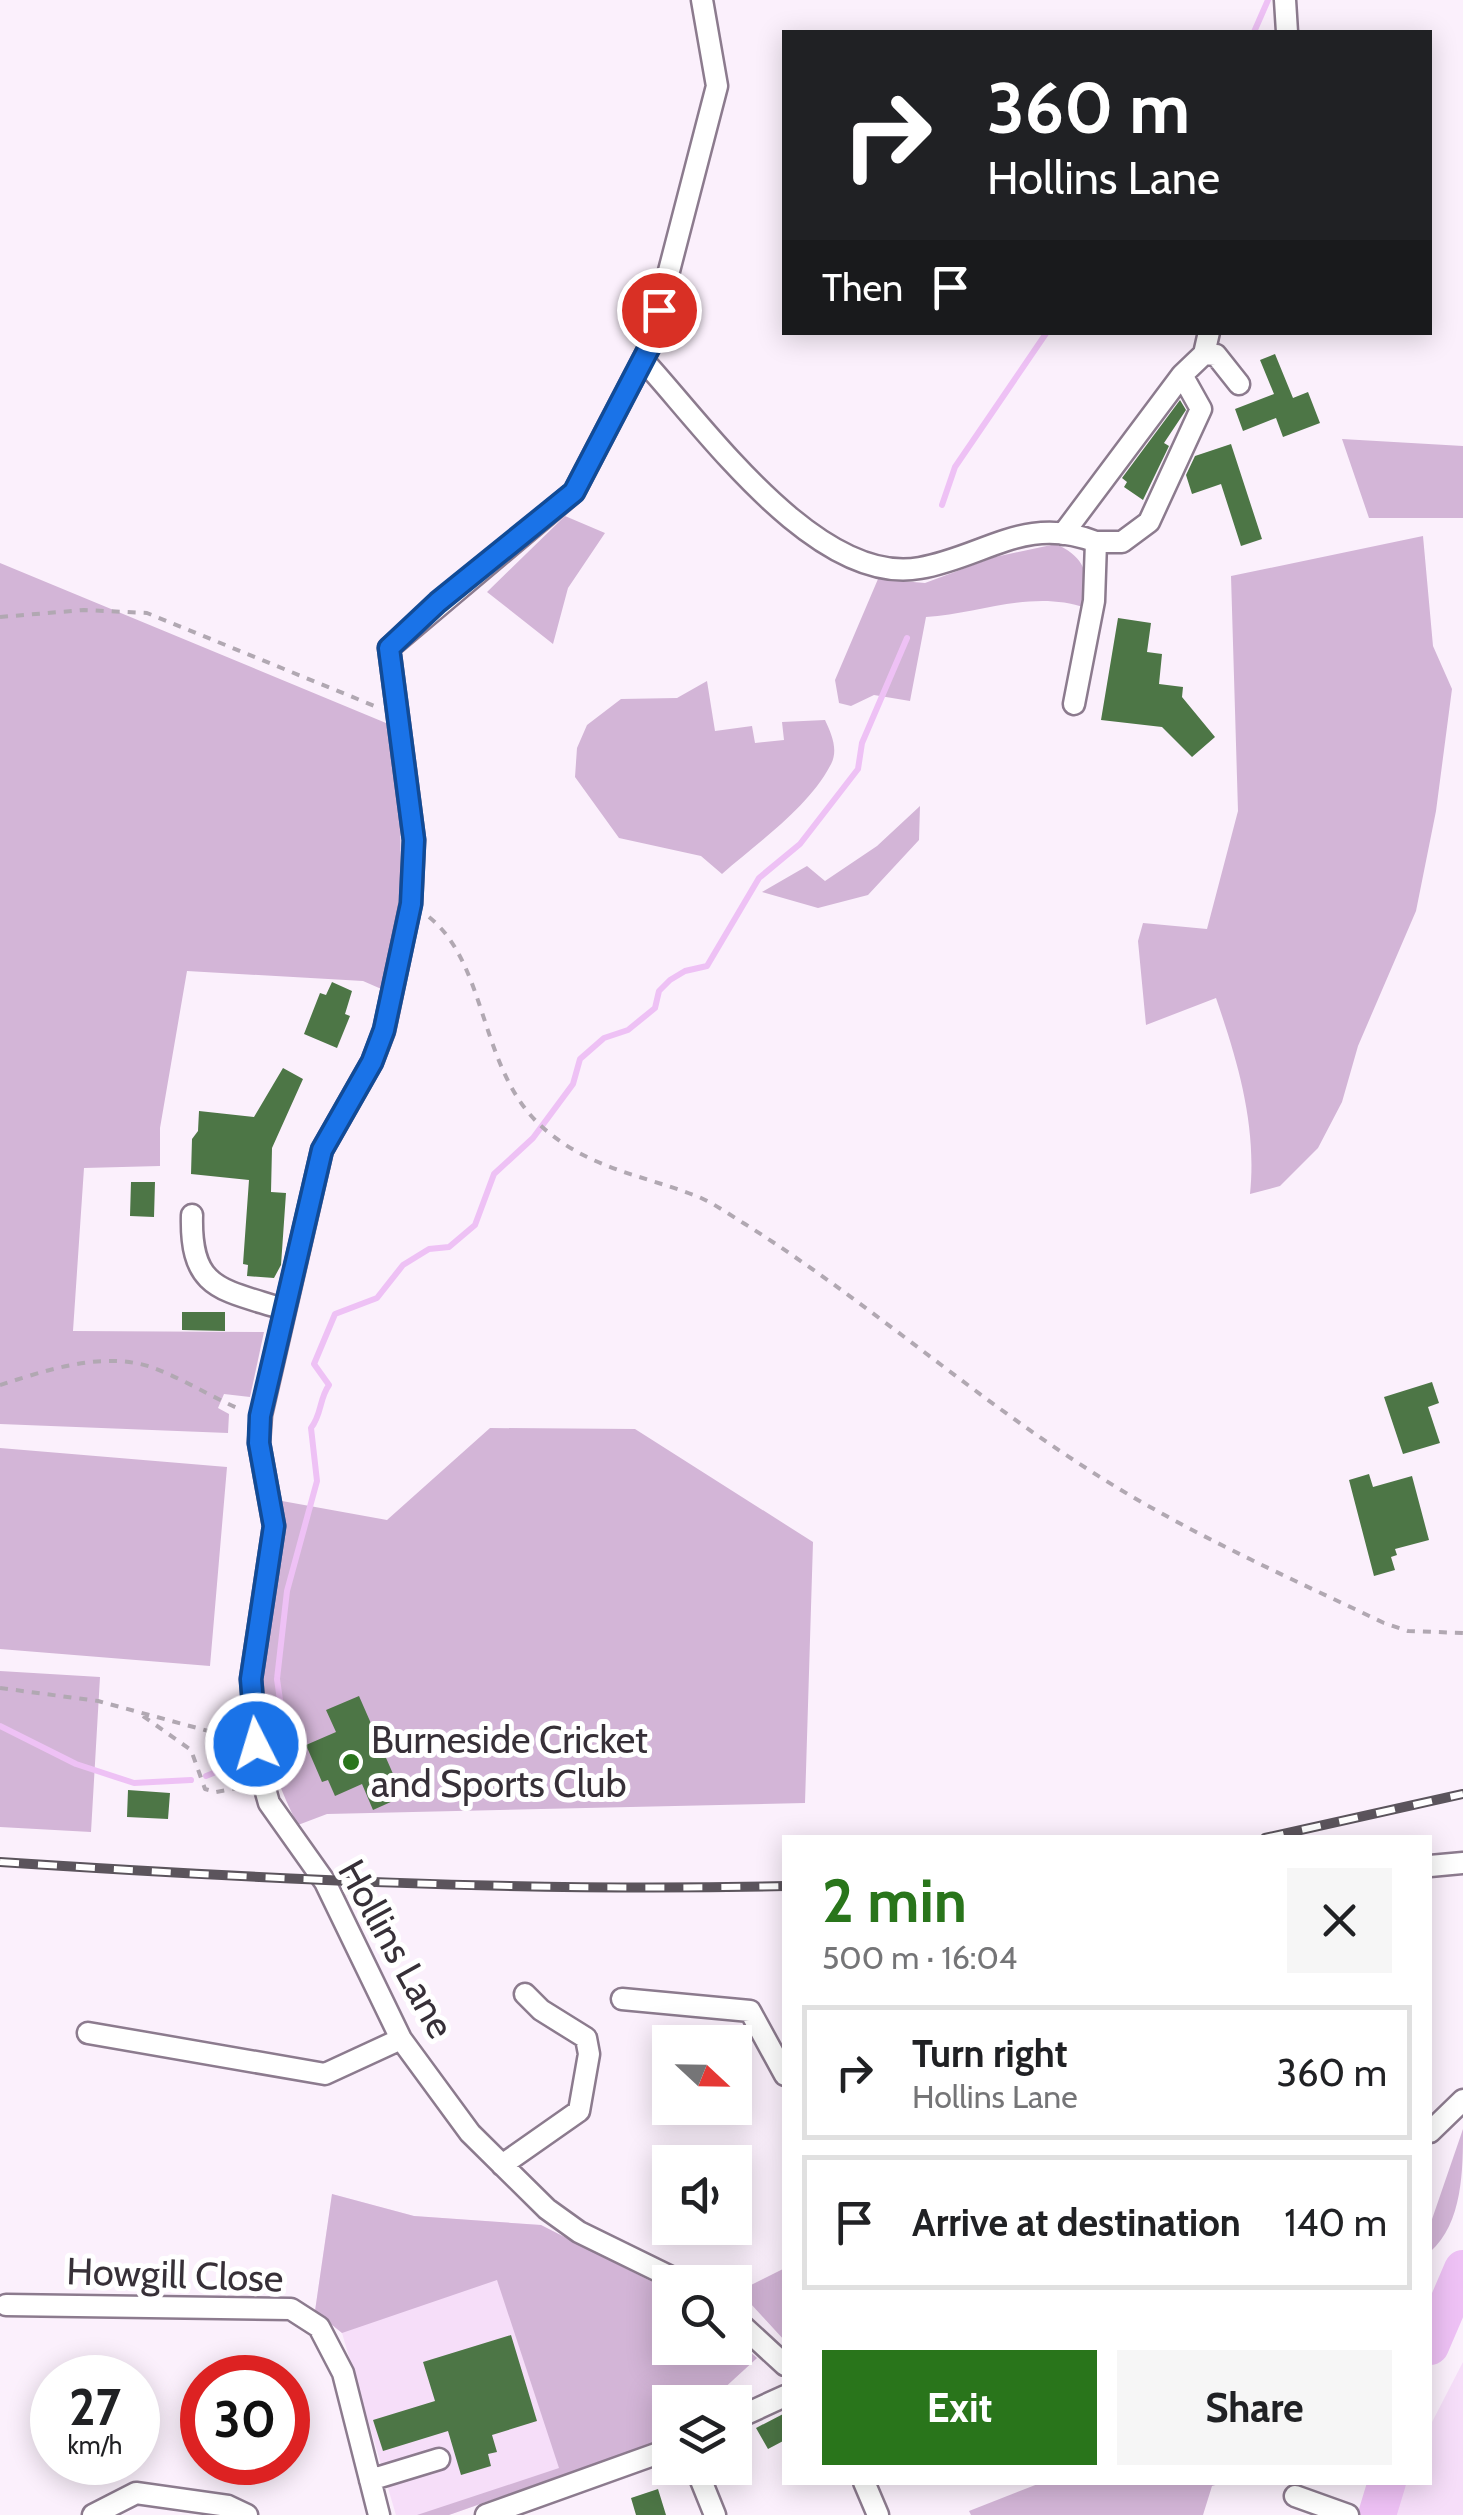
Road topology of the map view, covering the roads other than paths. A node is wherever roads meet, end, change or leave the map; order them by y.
1 (702, 0) edge
2 (1285, 0) edge
3 (1287, 30) edge
4 (1208, 335) edge
5 (1204, 354) junction
6 (642, 360) junction
7 (1182, 375) junction
8 (1239, 384) dead end
9 (1064, 534) junction
10 (1096, 542) junction
11 (1074, 704) dead end
12 (192, 1215) dead end
13 (283, 1309) junction
14 (1463, 1863) edge
15 (1432, 1866) edge
16 (525, 1994) dead end
17 (622, 1999) dead end
18 (88, 2032) dead end
19 (402, 2039) junction
20 (782, 2069) edge
21 (1463, 2100) edge
22 (1432, 2130) edge
23 (502, 2165) junction
24 (652, 2268) edge
25 (6, 2306) dead end
26 (752, 2335) edge
27 (782, 2362) edge
28 (782, 2397) edge
29 (752, 2412) edge
30 (652, 2455) edge
31 (439, 2459) dead end
32 (370, 2480) junction
33 (703, 2485) edge
34 (865, 2485) edge
35 (1296, 2498) edge
36 (92, 2515) edge
37 (247, 2515) edge
38 (379, 2515) edge
39 (486, 2515) edge
40 (715, 2515) edge
41 (878, 2515) edge
42 (1348, 2515) edge

1 - 6 street, Hollins Lane
2 - 3 street
4 - 5 street
5 - 7 street
5 - 8 street
6 - 9 street
6 - 13 street, Hollins Lane
7 - 9 street
7 - 10 street
9 - 10 street
10 - 11 street
12 - 13 street
13 - 19 street, Hollins Lane
14 - 15 street
16 - 23 street
17 - 20 street
18 - 19 street
19 - 23 street, Hollins Lane
21 - 22 street
23 - 24 street, Hollins Lane
25 - 32 street, Howgill Close
26 - 27 street
28 - 29 street
30 - 39 street
31 - 32 street
32 - 38 street, Howgill Close
33 - 40 street
34 - 41 street
35 - 42 street
36 - 37 street

